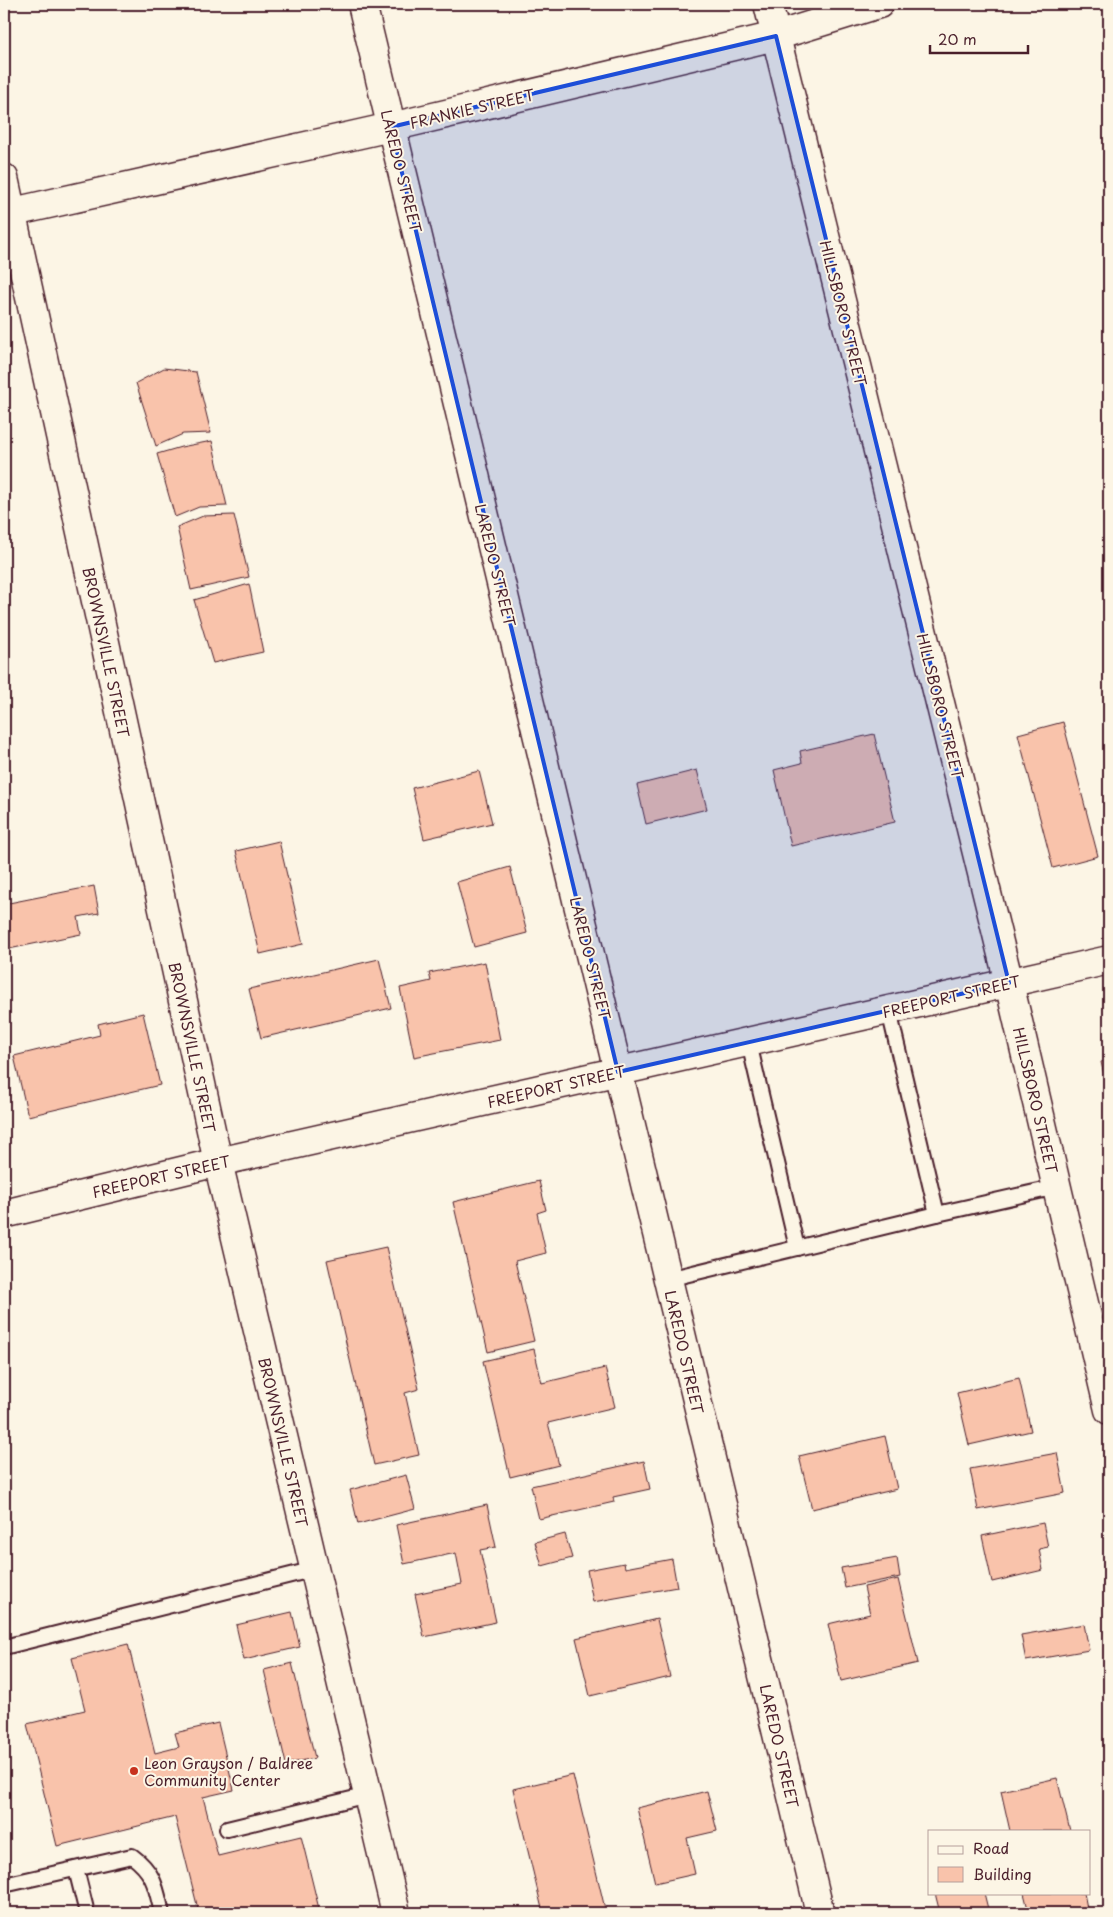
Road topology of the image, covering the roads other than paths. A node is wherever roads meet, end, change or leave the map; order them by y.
1 (362, 4) edge
2 (768, 4) edge
3 (879, 4) edge
4 (776, 36) junction
5 (391, 127) junction
6 (4, 178) edge
7 (8, 213) edge
8 (1109, 960) edge
9 (1009, 983) junction
10 (889, 1010) junction
11 (749, 1043) junction
12 (618, 1072) junction
13 (218, 1162) junction
14 (1056, 1187) junction
15 (4, 1214) edge
16 (937, 1214) junction
17 (797, 1248) junction
18 (668, 1280) junction
19 (1109, 1410) edge
20 (315, 1569) junction
21 (4, 1647) edge
22 (368, 1795) junction
23 (227, 1829) dead end
24 (76, 1869) junction
25 (4, 1885) edge
26 (87, 1913) edge
27 (162, 1913) edge
28 (396, 1913) edge
29 (820, 1913) edge

1 - 5 street, LAREDO STREET
2 - 4 street, HILLSBORO STREET
3 - 4 street, FRANKIE STREET
4 - 5 street, FRANKIE STREET
4 - 9 street, HILLSBORO STREET
5 - 7 street, FRANKIE STREET
5 - 12 street, LAREDO STREET
6 - 7 street, BROWNSVILLE STREET
7 - 13 street, BROWNSVILLE STREET
8 - 9 street, FREEPORT STREET
9 - 10 street, FREEPORT STREET
9 - 14 street, HILLSBORO STREET
10 - 11 street, FREEPORT STREET
10 - 16 lane
11 - 12 street, FREEPORT STREET
11 - 17 lane
12 - 13 street, FREEPORT STREET
12 - 18 street, LAREDO STREET
13 - 15 street, FREEPORT STREET
13 - 20 street, BROWNSVILLE STREET
14 - 16 lane
14 - 19 street, HILLSBORO STREET
16 - 17 lane
17 - 18 lane
18 - 29 street, LAREDO STREET
20 - 21 lane
20 - 22 street, BROWNSVILLE STREET
22 - 23 lane
22 - 28 street, BROWNSVILLE STREET
24 - 25 lane
24 - 26 lane
24 - 27 lane

